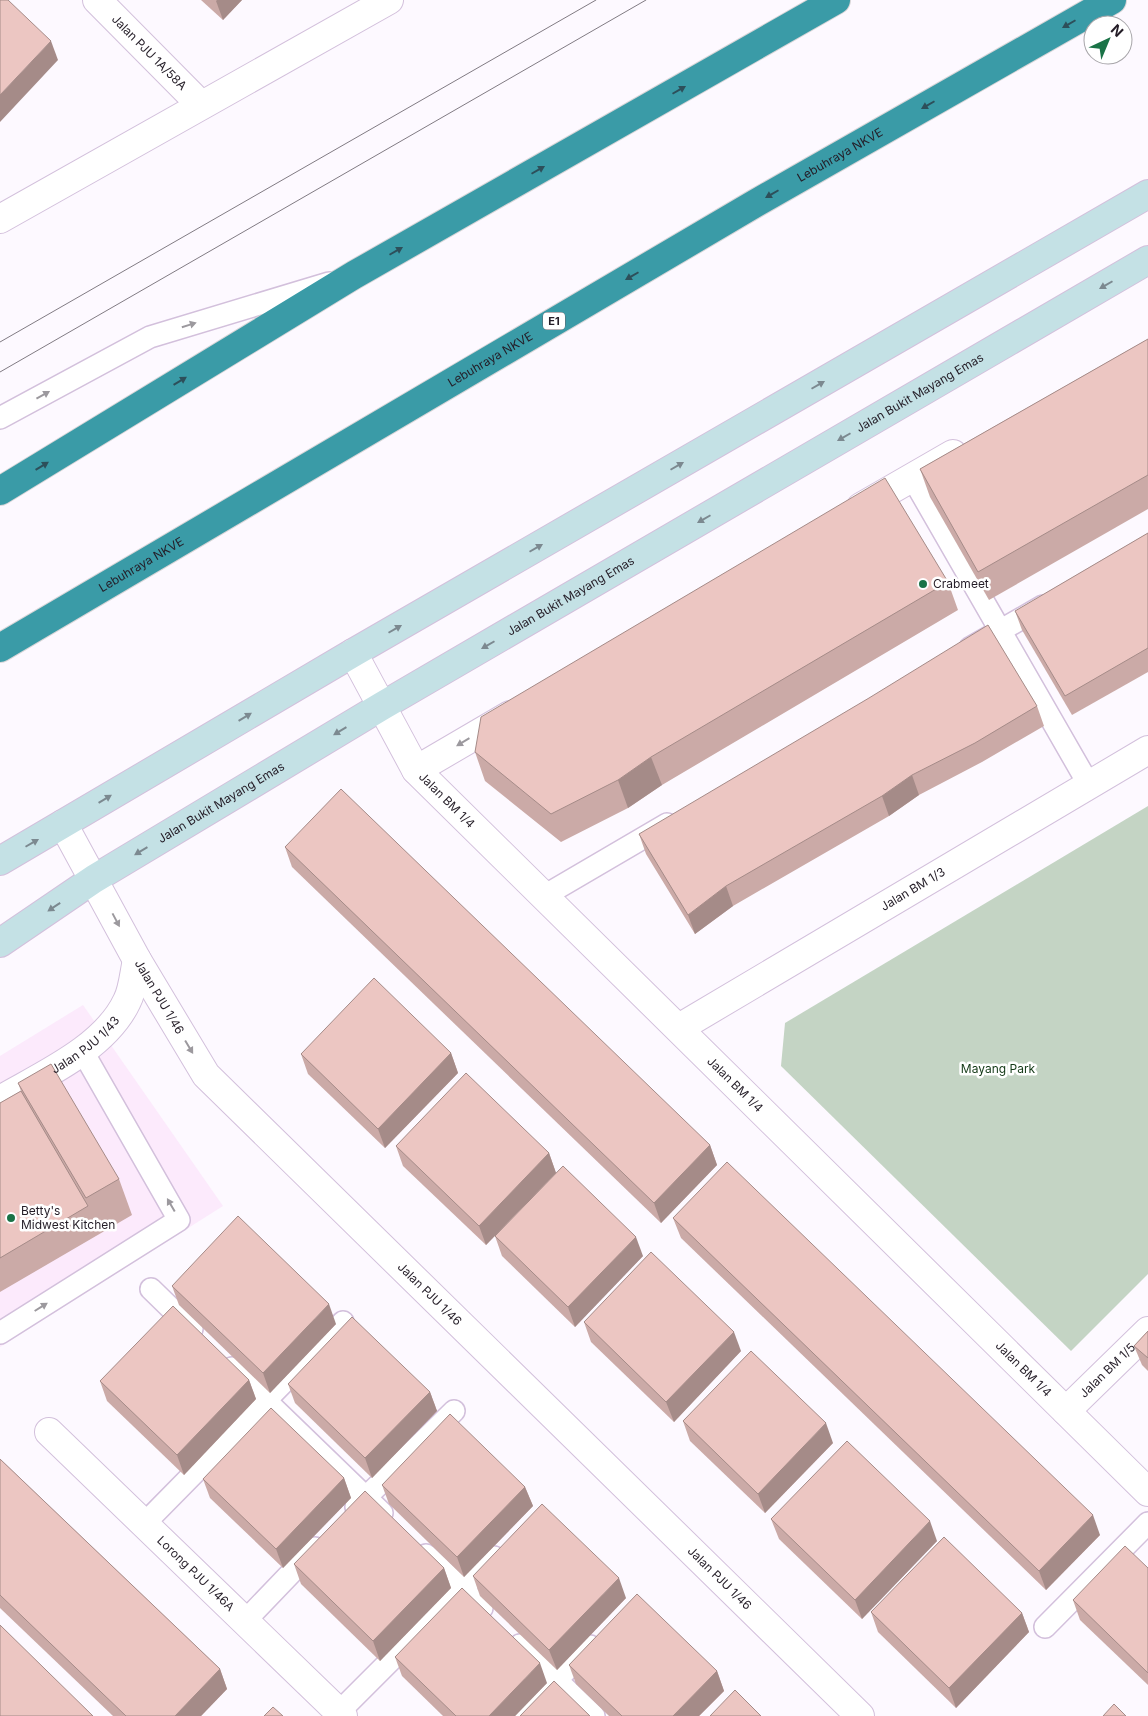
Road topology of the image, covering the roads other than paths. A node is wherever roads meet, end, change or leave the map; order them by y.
1 (96, 0) edge
2 (389, 0) edge
3 (836, 0) edge
4 (1112, 0) edge
5 (201, 105) junction
6 (1148, 194) edge
7 (0, 220) edge
8 (1148, 260) edge
9 (354, 275) junction
10 (0, 418) edge
11 (973, 443) edge
12 (912, 476) junction
13 (0, 491) edge
14 (843, 517) edge
15 (1058, 597) edge
16 (1000, 630) junction
17 (0, 648) edge
18 (353, 653) junction
19 (957, 656) edge
20 (527, 704) edge
21 (382, 706) junction
22 (1148, 750) edge
23 (416, 770) junction
24 (1089, 785) junction
25 (681, 816) edge
26 (63, 824) junction
27 (0, 861) edge
28 (94, 879) junction
29 (544, 896) junction
30 (0, 944) edge
31 (137, 960) junction
32 (679, 1028) junction
33 (82, 1052) junction
34 (0, 1100) edge
35 (150, 1289) dead end
36 (343, 1322) dead end
37 (1148, 1331) edge
38 (0, 1333) edge
39 (266, 1401) junction
40 (454, 1411) dead end
41 (1066, 1411) junction
42 (49, 1432) dead end
43 (1148, 1492) edge
44 (366, 1497) junction
45 (393, 1523) edge
46 (1148, 1523) edge
47 (144, 1524) junction
48 (510, 1540) edge
49 (414, 1543) edge
50 (462, 1589) junction
51 (245, 1621) junction
52 (1045, 1627) dead end
53 (603, 1634) edge
54 (556, 1680) junction
55 (341, 1714) edge
56 (521, 1716) edge
57 (594, 1716) edge
58 (860, 1716) edge

1 - 5 street, Jalan PJU 1A/58A
2 - 5 street
9 -> 3 highway
4 -> 17 highway, Lebuhraya NKVE / E1
5 - 7 street
18 -> 6 main road
8 -> 21 main road, Jalan Bukit Mayang Emas
10 -> 9 lane
13 -> 9 highway
11 - 12 street
12 - 14 street
12 - 16 lane
15 - 16 lane
16 - 19 lane
16 - 24 lane
18 - 21 street, Jalan BM 1/4
26 -> 18 main road
20 -> 23 street
21 - 23 street, Jalan BM 1/4
21 -> 28 main road, Jalan Bukit Mayang Emas
22 - 24 street, Jalan BM 1/3
23 - 29 street, Jalan BM 1/4
24 - 32 street, Jalan BM 1/3
25 - 29 lane
27 -> 26 main road
26 - 28 street, Jalan PJU 1/46
28 -> 30 main road, Jalan Bukit Mayang Emas
28 -> 31 street, Jalan PJU 1/46
29 - 32 street, Jalan BM 1/4
31 - 33 street, Jalan PJU 1/43
31 -> 58 street, Jalan PJU 1/46
32 - 41 street, Jalan BM 1/4
33 - 34 street, Jalan PJU 1/43
38 -> 33 lane
35 - 39 lane
36 - 39 lane
37 - 41 street, Jalan BM 1/5
39 - 44 lane
39 - 47 lane
40 - 44 lane
41 - 43 street, Jalan BM 1/4
42 - 47 street, Lorong PJU 1/46A
44 - 45 lane
44 - 51 lane
46 - 52 lane
47 - 51 street, Lorong PJU 1/46A
48 - 50 lane
49 - 50 lane
50 - 54 lane
50 - 55 lane
51 - 55 street, Lorong PJU 1/46A
53 - 54 lane
54 - 56 lane
54 - 57 lane

